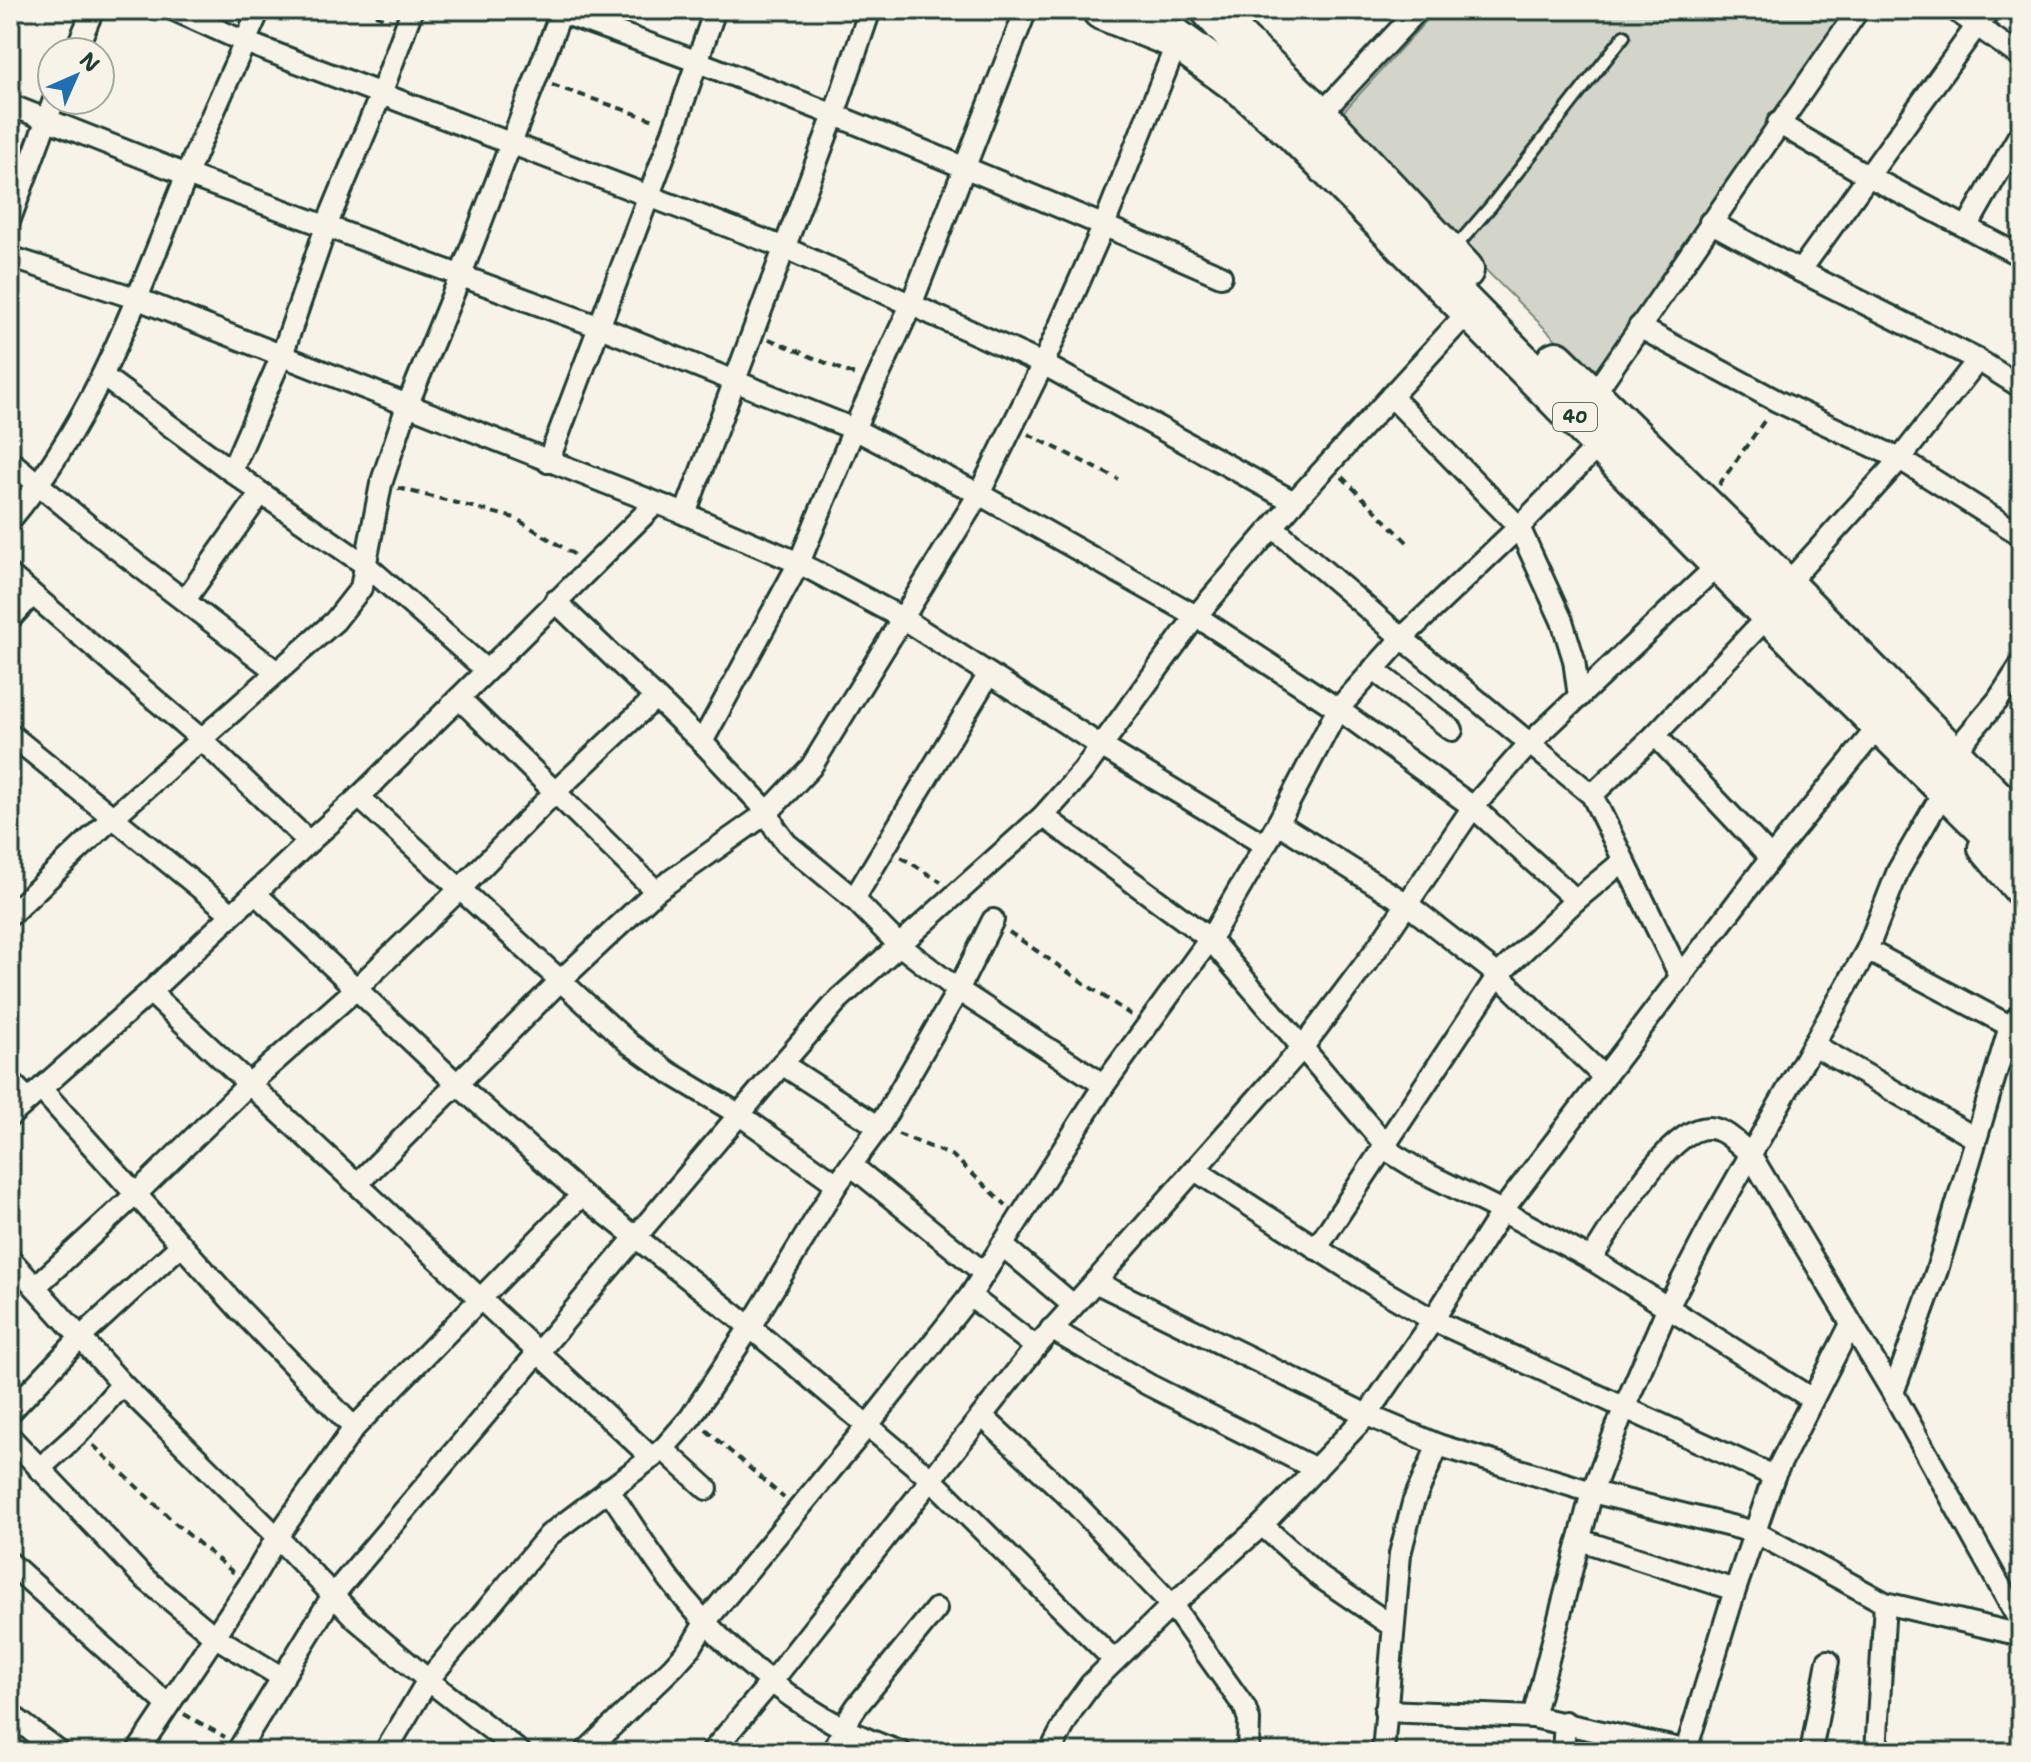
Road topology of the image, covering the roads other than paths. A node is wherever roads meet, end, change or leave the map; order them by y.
1 (93, 10) edge
2 (174, 10) edge
3 (259, 10) edge
4 (715, 10) edge
5 (870, 10) edge
6 (1026, 10) edge
7 (1211, 10) edge
8 (1418, 10) edge
9 (1858, 10) edge
10 (1955, 10) edge
11 (559, 11) edge
12 (1122, 13) edge
13 (1984, 17) edge
14 (409, 18) edge
15 (82, 36) edge
16 (1624, 36) dead end
17 (1178, 40) junction
18 (245, 42) junction
19 (2021, 57) edge
20 (698, 62) junction
21 (381, 94) junction
22 (10, 105) edge
23 (834, 115) junction
24 (47, 116) edge
25 (1319, 116) junction
26 (45, 120) junction
27 (1778, 123) junction
28 (2021, 132) edge
29 (510, 145) junction
30 (965, 169) junction
31 (187, 175) junction
32 (1868, 176) junction
33 (649, 198) junction
34 (10, 219) edge
35 (1710, 222) junction
36 (327, 224) junction
37 (1104, 225) junction
38 (1967, 227) junction
39 (785, 248) junction
40 (1449, 255) junction
41 (2021, 256) edge
42 (10, 257) edge
43 (1800, 271) junction
44 (1221, 276) dead end
45 (460, 277) junction
46 (138, 299) junction
47 (911, 305) junction
48 (1469, 311) junction
49 (600, 327) junction
50 (1639, 327) junction
51 (282, 355) junction
52 (1978, 360) junction
53 (1043, 364) junction
54 (104, 377) junction
55 (736, 382) junction
56 (2021, 387) edge
57 (1391, 396) junction
58 (1592, 397) junction
59 (407, 406) junction
60 (854, 429) junction
61 (1601, 443) junction
62 (1900, 459) junction
63 (10, 461) edge
64 (548, 462) junction
65 (232, 470) junction
66 (39, 486) junction
67 (261, 493) junction
68 (979, 494) junction
69 (1294, 502) junction
70 (655, 504) junction
71 (685, 514) junction
72 (10, 520) edge
73 (1273, 527) junction
74 (1519, 527) junction
75 (2021, 535) edge
76 (799, 563) junction
77 (1720, 563) junction
78 (367, 566) junction
79 (10, 575) edge
80 (32, 595) junction
81 (185, 600) junction
82 (1777, 600) junction
83 (555, 601) junction
84 (1196, 616) junction
85 (902, 618) junction
86 (10, 619) edge
87 (1402, 638) junction
88 (2021, 665) edge
89 (1373, 669) junction
90 (486, 670) junction
91 (277, 672) junction
92 (989, 674) junction
93 (1579, 697) junction
94 (459, 698) junction
95 (655, 698) junction
96 (1338, 709) junction
97 (1892, 714) junction
98 (1452, 730) dead end
99 (10, 734) edge
100 (1655, 735) junction
101 (201, 739) junction
102 (702, 742) junction
103 (1530, 743) junction
104 (1960, 745) junction
105 (1101, 746) junction
106 (1945, 789) junction
107 (555, 792) junction
108 (1592, 795) junction
109 (359, 797) junction
110 (2021, 799) edge
111 (1473, 807) junction
112 (768, 812) junction
113 (1043, 816) junction
114 (112, 818) junction
115 (1278, 823) junction
116 (2021, 825) edge
117 (309, 842) junction
118 (1265, 845) junction
119 (1771, 858) junction
120 (1622, 862) junction
121 (2021, 863) edge
122 (461, 888) junction
123 (656, 891) junction
124 (2021, 892) edge
125 (255, 893) junction
126 (854, 899) junction
127 (1576, 900) junction
128 (1407, 904) junction
129 (12, 910) edge
130 (232, 914) junction
131 (993, 920) road end
132 (1210, 939) junction
133 (898, 944) junction
134 (1867, 950) junction
135 (1498, 975) junction
136 (1681, 978) junction
137 (560, 981) junction
138 (356, 989) junction
139 (958, 990) junction
140 (150, 992) junction
141 (2015, 1019) edge
142 (1814, 1045) junction
143 (1302, 1048) junction
144 (782, 1064) junction
145 (1604, 1077) junction
146 (10, 1081) edge
147 (249, 1084) junction
148 (457, 1084) junction
149 (1104, 1085) junction
150 (34, 1094) junction
151 (740, 1115) junction
152 (10, 1116) edge
153 (879, 1127) junction
154 (1975, 1138) junction
155 (1385, 1146) junction
156 (1750, 1154) junction
157 (851, 1165) junction
158 (1195, 1170) junction
159 (358, 1183) junction
160 (837, 1184) junction
161 (135, 1195) junction
162 (582, 1195) junction
163 (1502, 1211) junction
164 (634, 1237) junction
165 (181, 1245) junction
166 (1002, 1245) junction
167 (1316, 1249) junction
168 (10, 1259) edge
169 (1591, 1259) junction
170 (984, 1273) junction
171 (1095, 1282) junction
172 (35, 1287) junction
173 (970, 1296) junction
174 (479, 1299) junction
175 (1073, 1305) junction
176 (1667, 1309) junction
177 (1433, 1320) junction
178 (1851, 1324) junction
179 (750, 1327) junction
180 (1051, 1329) junction
181 (80, 1338) junction
182 (1036, 1347) junction
183 (536, 1353) junction
184 (122, 1384) junction
185 (1893, 1393) junction
186 (1812, 1399) junction
187 (1625, 1406) junction
188 (10, 1412) edge
189 (1367, 1415) junction
190 (982, 1416) junction
191 (868, 1425) junction
192 (354, 1428) junction
193 (10, 1437) edge
194 (1438, 1445) junction
195 (658, 1454) junction
196 (39, 1469) junction
197 (1316, 1469) junction
198 (1774, 1476) junction
199 (931, 1479) junction
200 (608, 1489) junction
201 (707, 1489) dead end
202 (1592, 1492) junction
203 (1262, 1525) junction
204 (1755, 1532) junction
205 (277, 1537) junction
206 (1580, 1540) junction
207 (10, 1563) edge
208 (1735, 1590) junction
209 (333, 1595) junction
210 (1885, 1603) junction
211 (1172, 1605) junction
212 (936, 1609) dead end
213 (706, 1621) junction
214 (2021, 1624) edge
215 (1392, 1626) junction
216 (2021, 1635) edge
217 (214, 1636) junction
218 (1114, 1660) junction
219 (1828, 1661) dead end
220 (283, 1678) junction
221 (428, 1680) junction
222 (772, 1681) junction
223 (168, 1705) junction
224 (1385, 1711) junction
225 (10, 1714) edge
226 (1533, 1717) junction
227 (1565, 1722) junction
228 (843, 1728) junction
229 (239, 1749) edge
230 (1690, 1751) edge
231 (59, 1752) edge
232 (137, 1752) edge
233 (385, 1752) edge
234 (520, 1752) edge
235 (585, 1752) edge
236 (712, 1752) edge
237 (833, 1752) edge
238 (901, 1752) edge
239 (1050, 1752) edge
240 (1248, 1752) edge
241 (1383, 1752) edge
242 (1563, 1752) edge
243 (1811, 1752) edge
244 (1876, 1752) edge

1 - 15 street
2 - 18 street
3 - 18 street
4 - 20 street
5 - 23 street
6 - 30 street
7 - 25 highway, 40
8 - 25 street
9 - 27 street
10 - 13 street
11 - 20 street
11 - 29 street
12 - 17 highway, 40
13 - 19 street
13 - 32 street
14 - 21 street
16 - 40 lane
17 - 37 street
17 - 48 highway, 40
18 - 21 street
18 - 31 street
20 - 23 street
20 - 33 street
21 - 29 street
21 - 36 street
22 - 26 street
23 - 30 street
23 - 39 street
24 - 26 street
25 - 40 highway, 40
26 - 31 street
26 - 34 street
27 - 32 street
27 - 35 street
28 - 38 street
29 - 33 street
29 - 45 street
30 - 37 street
30 - 47 street
31 - 36 street
31 - 46 street
32 - 38 street
32 - 43 street
33 - 39 street
33 - 49 street
35 - 43 street
35 - 50 street
36 - 45 street
36 - 51 street
37 - 44 street
37 - 53 street
38 - 41 street
39 - 47 street
39 - 55 street
40 - 58 highway, 40
42 - 46 street
43 - 52 street
45 - 49 street
45 - 59 street
46 - 51 street
46 - 54 street
47 - 53 street
47 - 60 street
48 - 57 street
48 - 61 highway, 40
49 - 55 street
49 - 64 street
50 - 58 street
50 - 62 street
51 - 59 street
51 - 65 street
52 - 56 street
52 - 62 street
53 - 68 street
53 - 69 street
54 - 65 street
54 - 66 street
55 - 60 street
55 - 71 street
57 - 69 street
57 - 74 street
58 - 82 highway, 40
59 - 64 street
59 - 78 street
60 - 68 street
60 - 76 street
61 - 74 street
61 - 77 highway, 40
62 - 75 street
62 - 82 street
63 - 66 street
64 - 70 street
65 - 67 street
66 - 72 street
66 - 81 street
67 - 78 street
67 - 81 street
68 - 84 street
68 - 85 street
69 - 73 street
70 - 71 street
70 - 83 street
71 - 76 street
73 - 84 street
73 - 87 street
74 - 87 street
74 - 93 street
76 - 85 street
76 - 102 street
77 - 82 highway, 40
77 - 93 street
78 - 90 street
78 - 91 street
79 - 80 street
80 - 86 street
80 - 101 street
81 - 91 street
82 - 97 highway, 40
82 - 100 street
83 - 90 street
83 - 95 street
84 - 96 street
84 - 105 street
85 - 92 street
85 - 112 street
87 - 89 street
87 - 103 street
88 - 104 street
89 - 96 street
89 - 98 street
90 - 94 street
91 - 101 street
92 - 105 street
92 - 126 street
93 - 103 street
94 - 107 street
94 - 109 street
95 - 102 street
95 - 107 street
96 - 111 street
96 - 115 street
97 - 104 street
97 - 106 highway, 40
97 - 116 highway, 40
97 - 119 street
99 - 114 street
100 - 108 street
100 - 119 street
101 - 114 street
101 - 117 street
102 - 112 street
103 - 108 street
103 - 111 street
104 - 110 street
105 - 113 street
105 - 118 street
106 - 121 highway, 40
106 - 124 street
106 - 134 street
107 - 122 street
107 - 123 street
108 - 120 street
109 - 117 street
109 - 122 street
111 - 127 street
111 - 128 street
112 - 123 street
112 - 126 street
113 - 132 street
113 - 133 street
114 - 129 street
114 - 130 street
115 - 118 street
115 - 128 street
117 - 125 street
118 - 132 street
119 - 136 street
120 - 127 street
120 - 136 street
122 - 137 street
122 - 138 street
123 - 137 street
125 - 130 street
125 - 138 street
126 - 133 street
127 - 135 street
128 - 135 street
128 - 143 street
130 - 140 street
131 - 139 street
132 - 143 street
132 - 149 street
133 - 139 street
133 - 144 street
134 - 141 street
134 - 142 street
135 - 145 street
135 - 155 street
136 - 145 street
137 - 148 street
137 - 151 street
138 - 147 street
138 - 148 street
139 - 149 street
139 - 153 street
140 - 147 street
140 - 150 street
141 - 154 street
142 - 154 street
142 - 156 street
143 - 155 street
143 - 158 street
144 - 151 street
144 - 153 street
145 - 163 street
146 - 150 street
147 - 159 street
147 - 161 street
148 - 159 street
148 - 162 street
149 - 166 street
150 - 152 street
150 - 161 street
151 - 160 street
151 - 164 street
153 - 157 street
154 - 185 street
155 - 163 street
155 - 167 street
156 - 169 street
156 - 176 street
156 - 178 street
157 - 160 street
157 - 170 street
158 - 167 street
158 - 171 street
159 - 174 street
160 - 179 street
161 - 165 street
161 - 172 street
162 - 164 street
162 - 174 street
163 - 169 street
163 - 177 street
164 - 179 street
164 - 183 street
165 - 181 street
165 - 192 street
166 - 170 street
166 - 175 street
167 - 177 street
168 - 172 street
169 - 176 street
170 - 173 street
171 - 175 street
171 - 189 street
172 - 181 street
173 - 182 street
173 - 191 street
174 - 183 street
174 - 192 street
175 - 180 street
176 - 186 street
176 - 187 street
177 - 187 street
177 - 189 street
178 - 185 street
178 - 186 street
179 - 191 street
179 - 195 street
180 - 182 street
180 - 197 street
181 - 184 street
181 - 188 street
182 - 190 street
183 - 195 street
183 - 209 street
184 - 196 street
184 - 205 street
185 - 214 street
186 - 198 street
187 - 198 street
187 - 202 street
189 - 194 street
189 - 197 street
190 - 199 street
190 - 211 street
191 - 199 street
191 - 213 street
192 - 205 street
193 - 196 street
194 - 202 street
194 - 215 street
195 - 200 street
195 - 201 street
196 - 217 street
197 - 203 street
198 - 204 street
199 - 218 street
199 - 222 street
200 - 213 street
200 - 221 street
202 - 204 street
202 - 206 street
203 - 211 street
203 - 215 street
204 - 208 street
204 - 210 street
205 - 209 street
205 - 217 street
206 - 208 street
206 - 226 street
207 - 223 street
208 - 230 street
209 - 220 street
209 - 221 street
210 - 216 street
210 - 244 street
211 - 218 street
211 - 240 street
212 - 228 street
213 - 222 street
213 - 235 street
215 - 224 street
217 - 220 street
217 - 223 street
218 - 239 street
219 - 243 street
220 - 229 street
221 - 233 street
221 - 234 street
222 - 228 street
222 - 236 street
223 - 232 street
224 - 226 street
224 - 241 street
225 - 231 street
226 - 227 street
227 - 230 street
227 - 242 street
228 - 237 street
228 - 238 street

